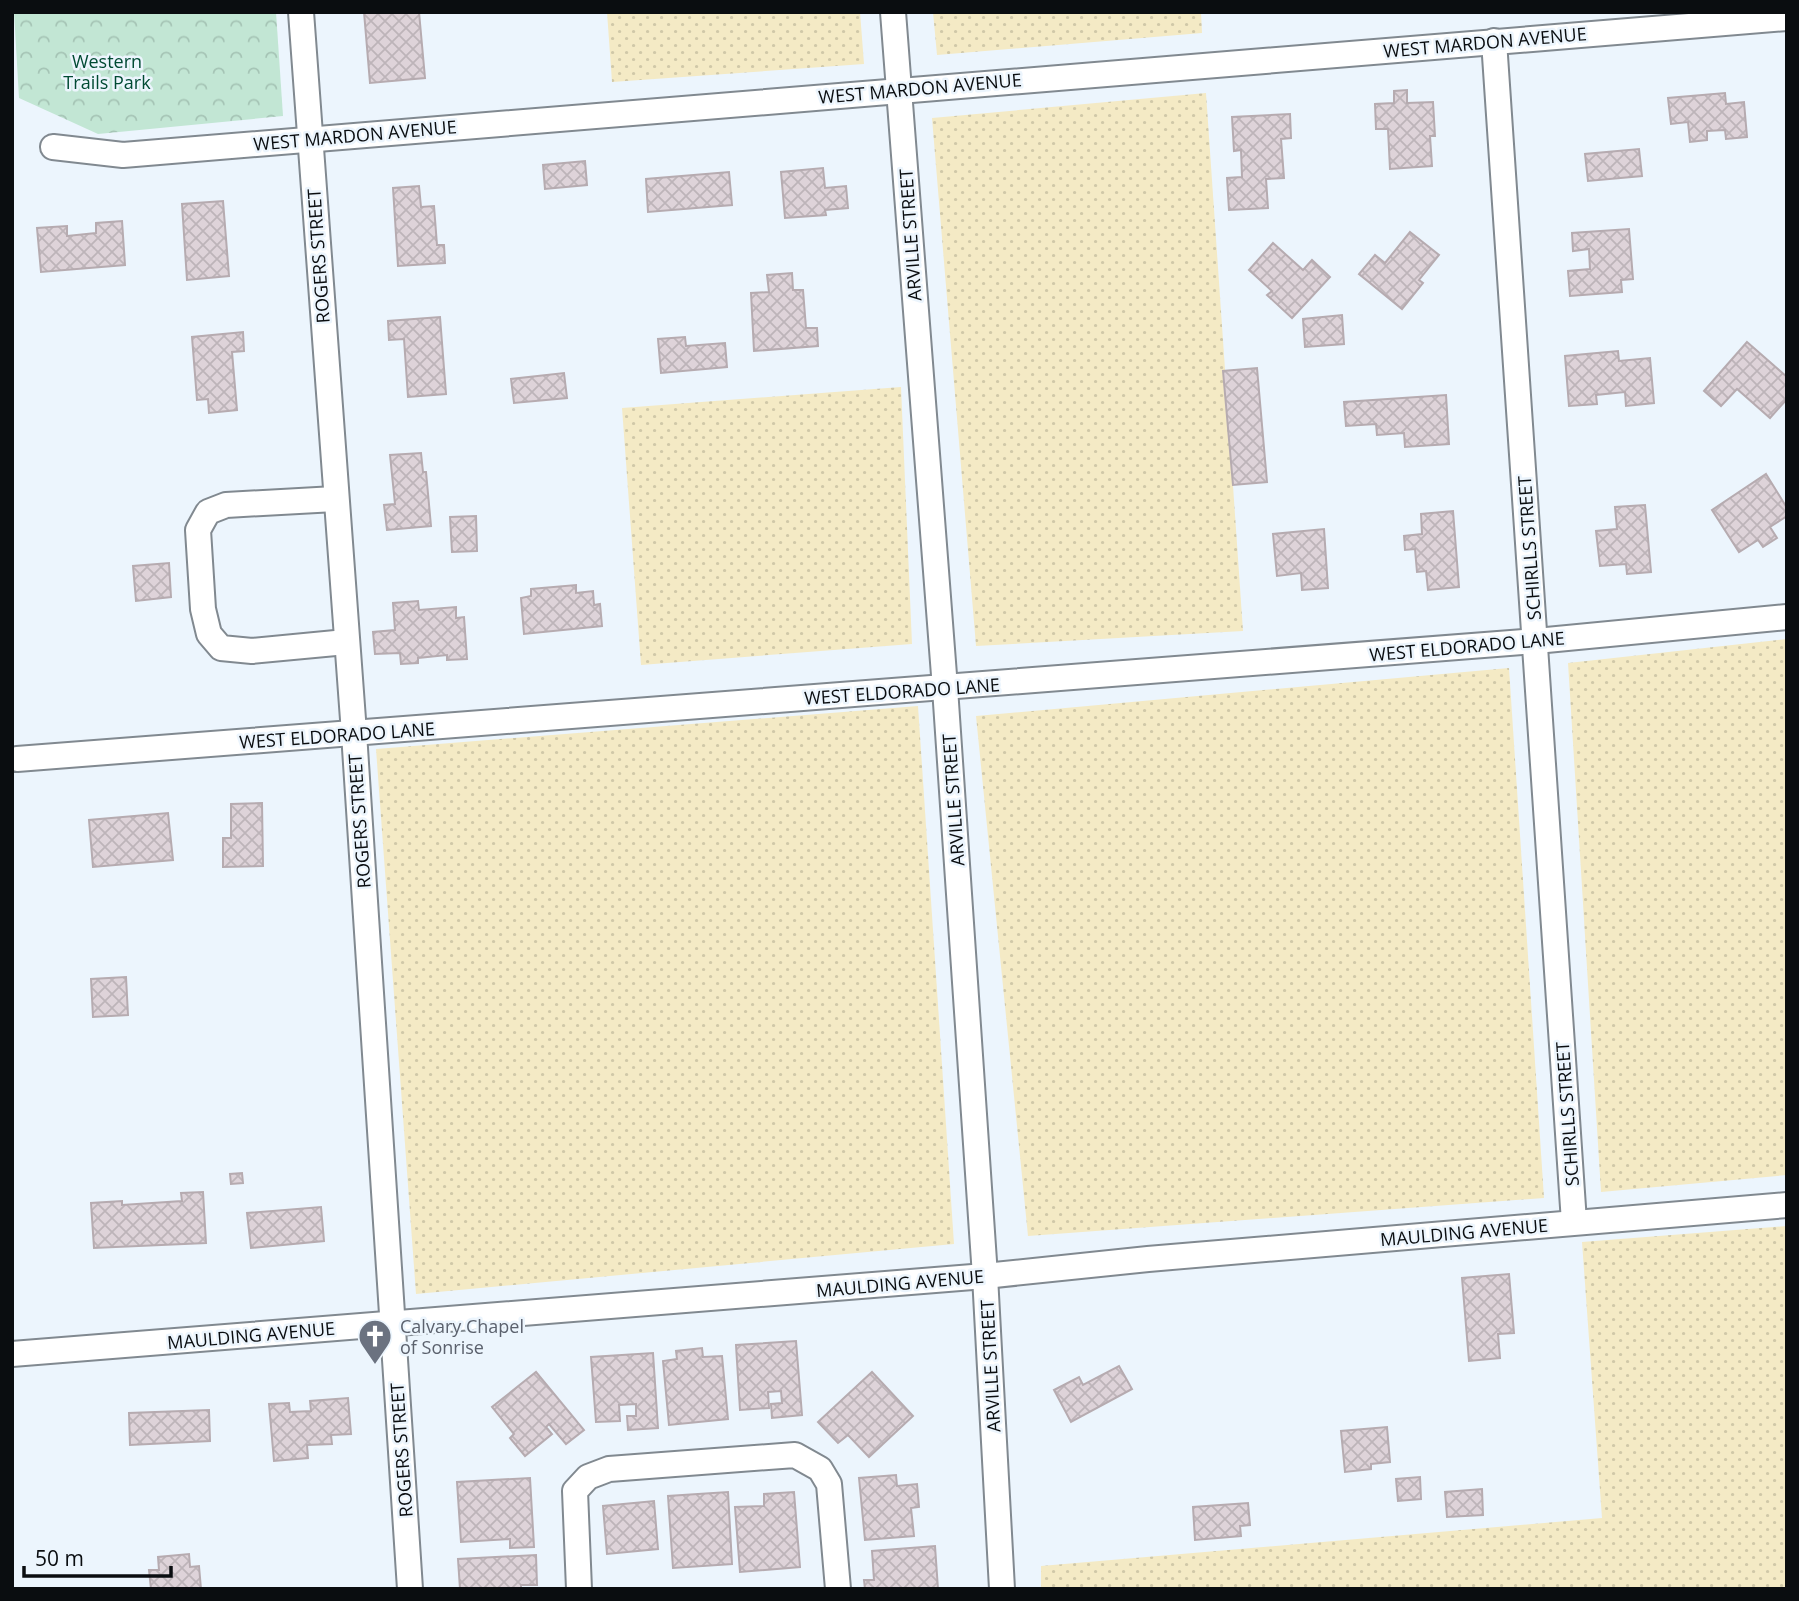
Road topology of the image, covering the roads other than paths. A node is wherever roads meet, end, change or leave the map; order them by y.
1 (301, 12) edge
2 (893, 12) edge
3 (1787, 18) edge
4 (1494, 41) junction
5 (898, 89) junction
6 (310, 139) junction
7 (53, 147) dead end
8 (335, 499) junction
9 (1787, 617) edge
10 (1536, 641) junction
11 (346, 642) junction
12 (945, 688) junction
13 (354, 733) junction
14 (17, 759) dead end
15 (1787, 1205) edge
16 (1574, 1222) junction
17 (985, 1276) junction
18 (393, 1324) junction
19 (12, 1354) edge
20 (410, 1589) edge
21 (579, 1589) edge
22 (838, 1589) edge
23 (1002, 1589) edge

1 - 6 street, ROGERS STREET
2 - 5 street, ARVILLE STREET
3 - 4 street, WEST MARDON AVENUE
4 - 5 street, WEST MARDON AVENUE
4 - 10 street, SCHIRLLS STREET
5 - 6 street, WEST MARDON AVENUE
5 - 12 street, ARVILLE STREET
6 - 7 street, WEST MARDON AVENUE
6 - 8 street, ROGERS STREET
8 - 11 street, ROGERS STREET
8 - 11 street
9 - 10 street, WEST ELDORADO LANE
10 - 12 street, WEST ELDORADO LANE
10 - 16 street, SCHIRLLS STREET
11 - 13 street, ROGERS STREET
12 - 13 street, WEST ELDORADO LANE
12 - 17 street, ARVILLE STREET
13 - 14 street, WEST ELDORADO LANE
13 - 18 street, ROGERS STREET
15 - 16 street, MAULDING AVENUE
16 - 17 street, MAULDING AVENUE
17 - 18 street, MAULDING AVENUE
17 - 23 street, ARVILLE STREET
18 - 19 street, MAULDING AVENUE
18 - 20 street, ROGERS STREET
21 - 22 street

